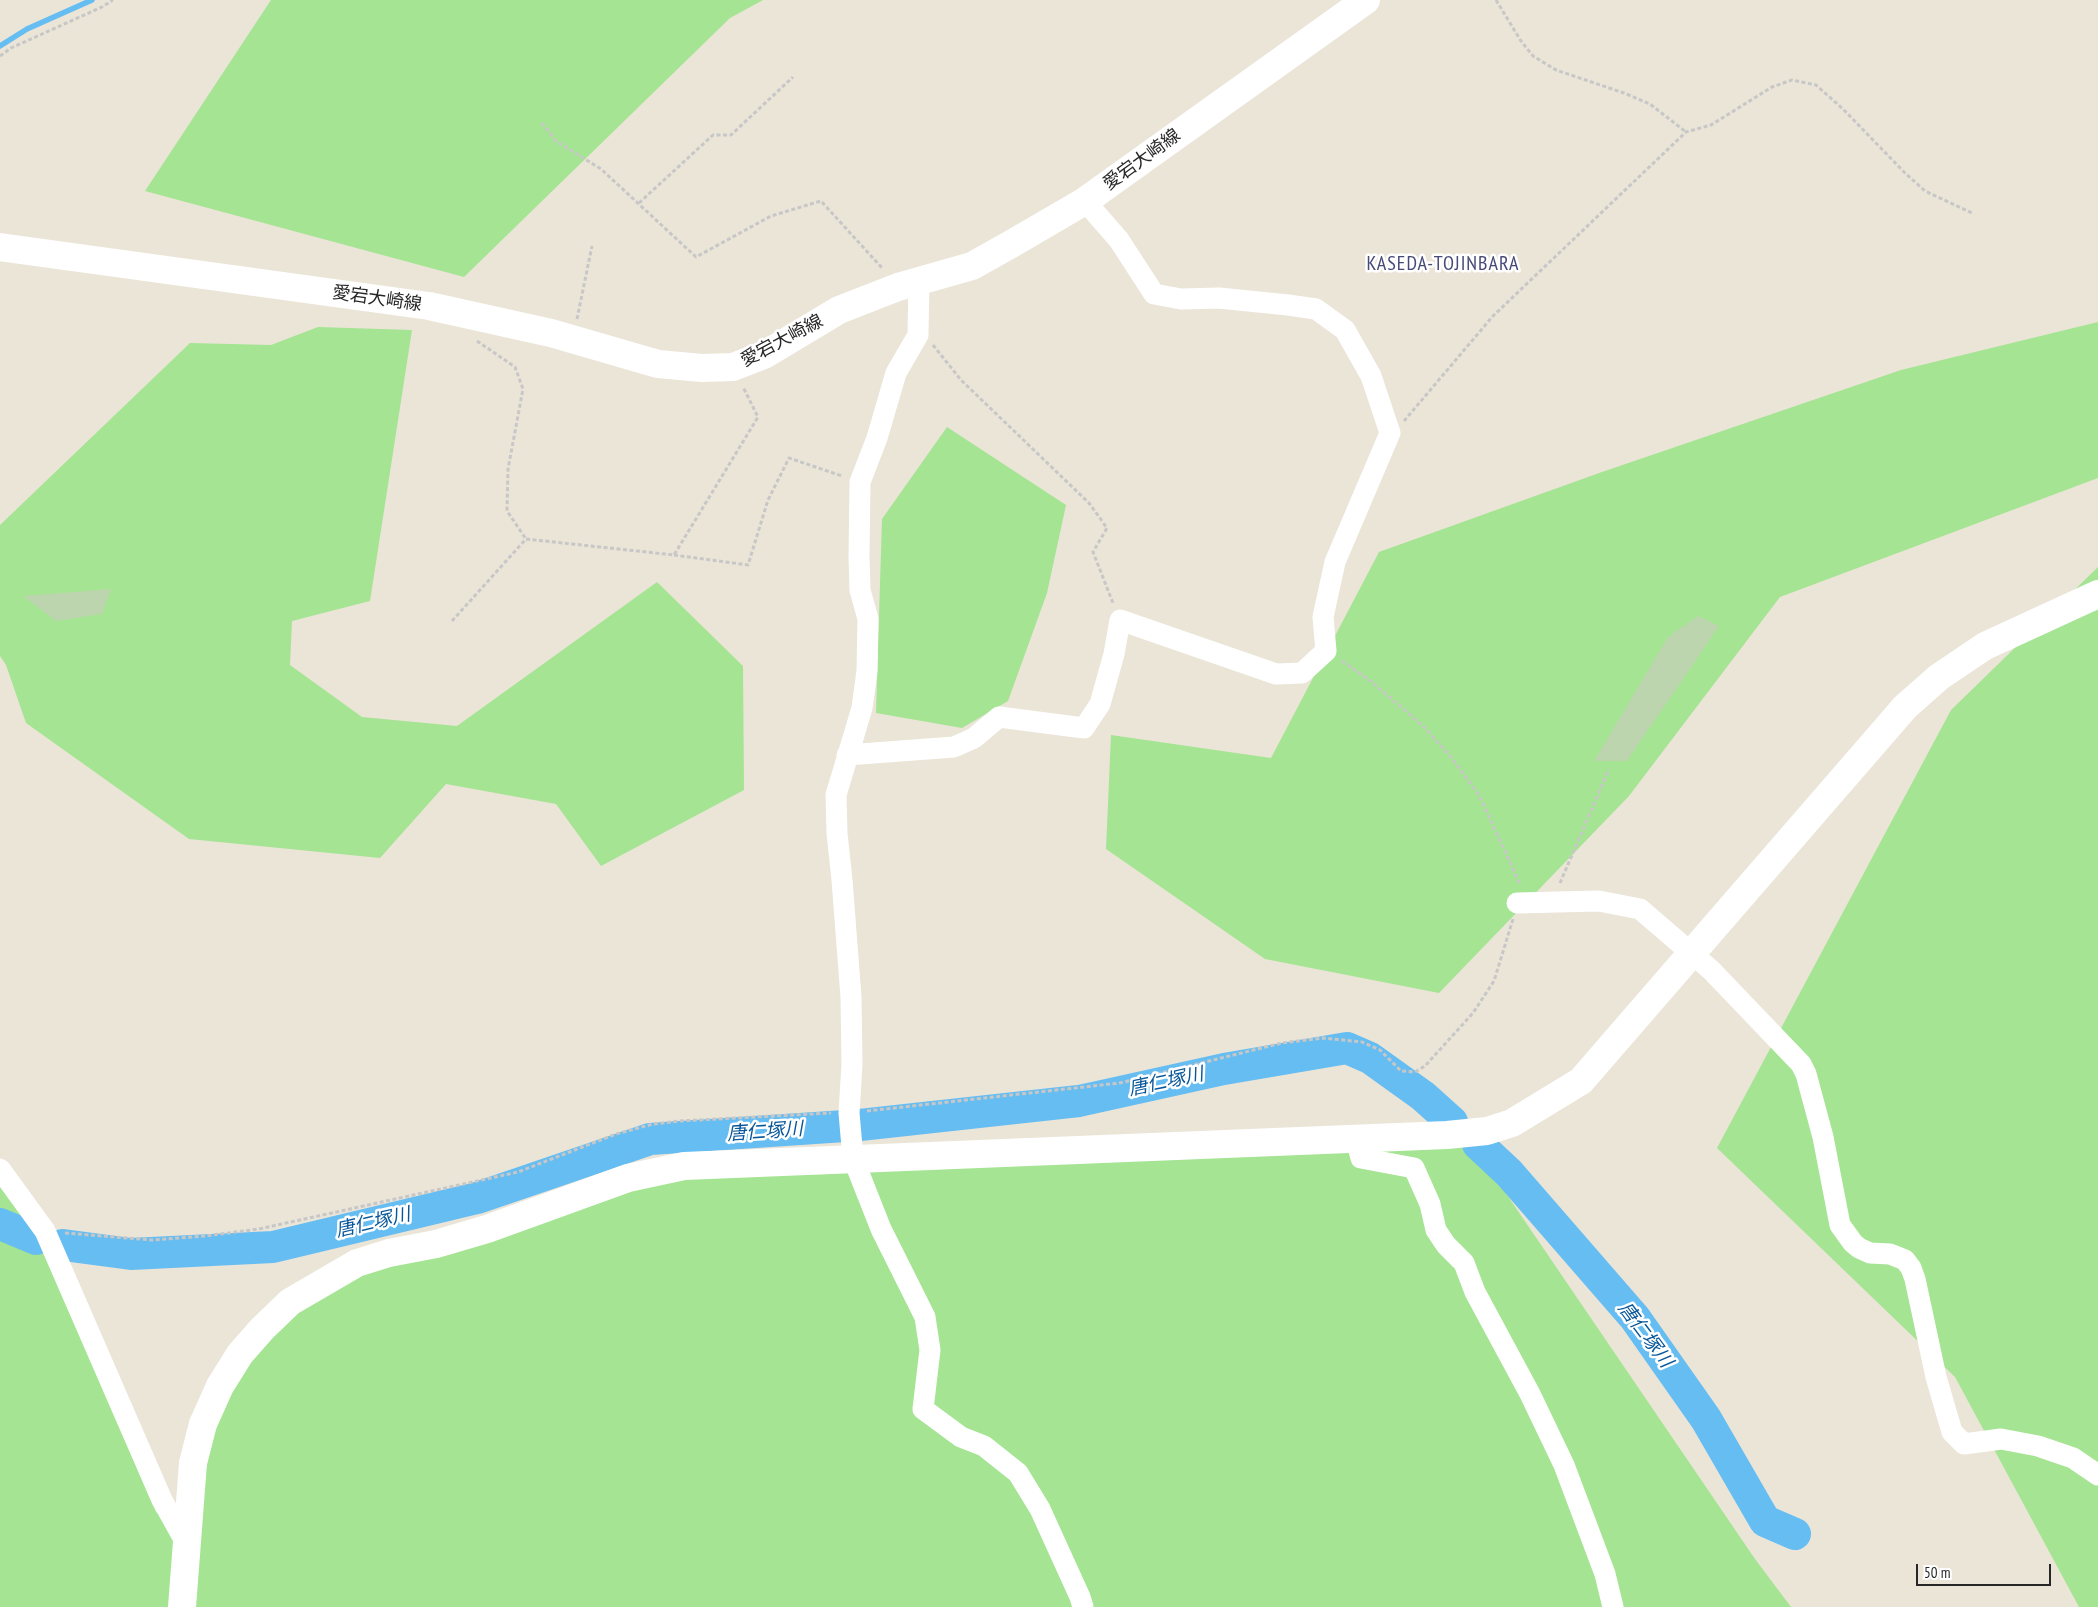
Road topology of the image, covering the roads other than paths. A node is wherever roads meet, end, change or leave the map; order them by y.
1 (1366, 0) edge
2 (1085, 202) junction
3 (0, 247) edge
4 (909, 284) junction
5 (2098, 594) edge
6 (847, 755) junction
7 (1517, 903) road end
8 (1692, 952) junction
9 (1356, 1139) junction
10 (853, 1158) junction
11 (0, 1169) edge
12 (2098, 1474) edge
13 (186, 1542) junction
14 (182, 1607) edge
15 (1083, 1607) edge
16 (1613, 1607) edge

1 - 2 street, 愛宕大崎線
2 - 4 street, 愛宕大崎線
2 - 6 street
3 - 4 street, 愛宕大崎線
4 - 6 street
5 - 8 street
6 - 10 street
7 - 8 street
8 - 9 street
8 - 12 street
9 - 10 street
9 - 16 street
10 - 13 street
10 - 15 street
11 - 13 street
13 - 14 street

